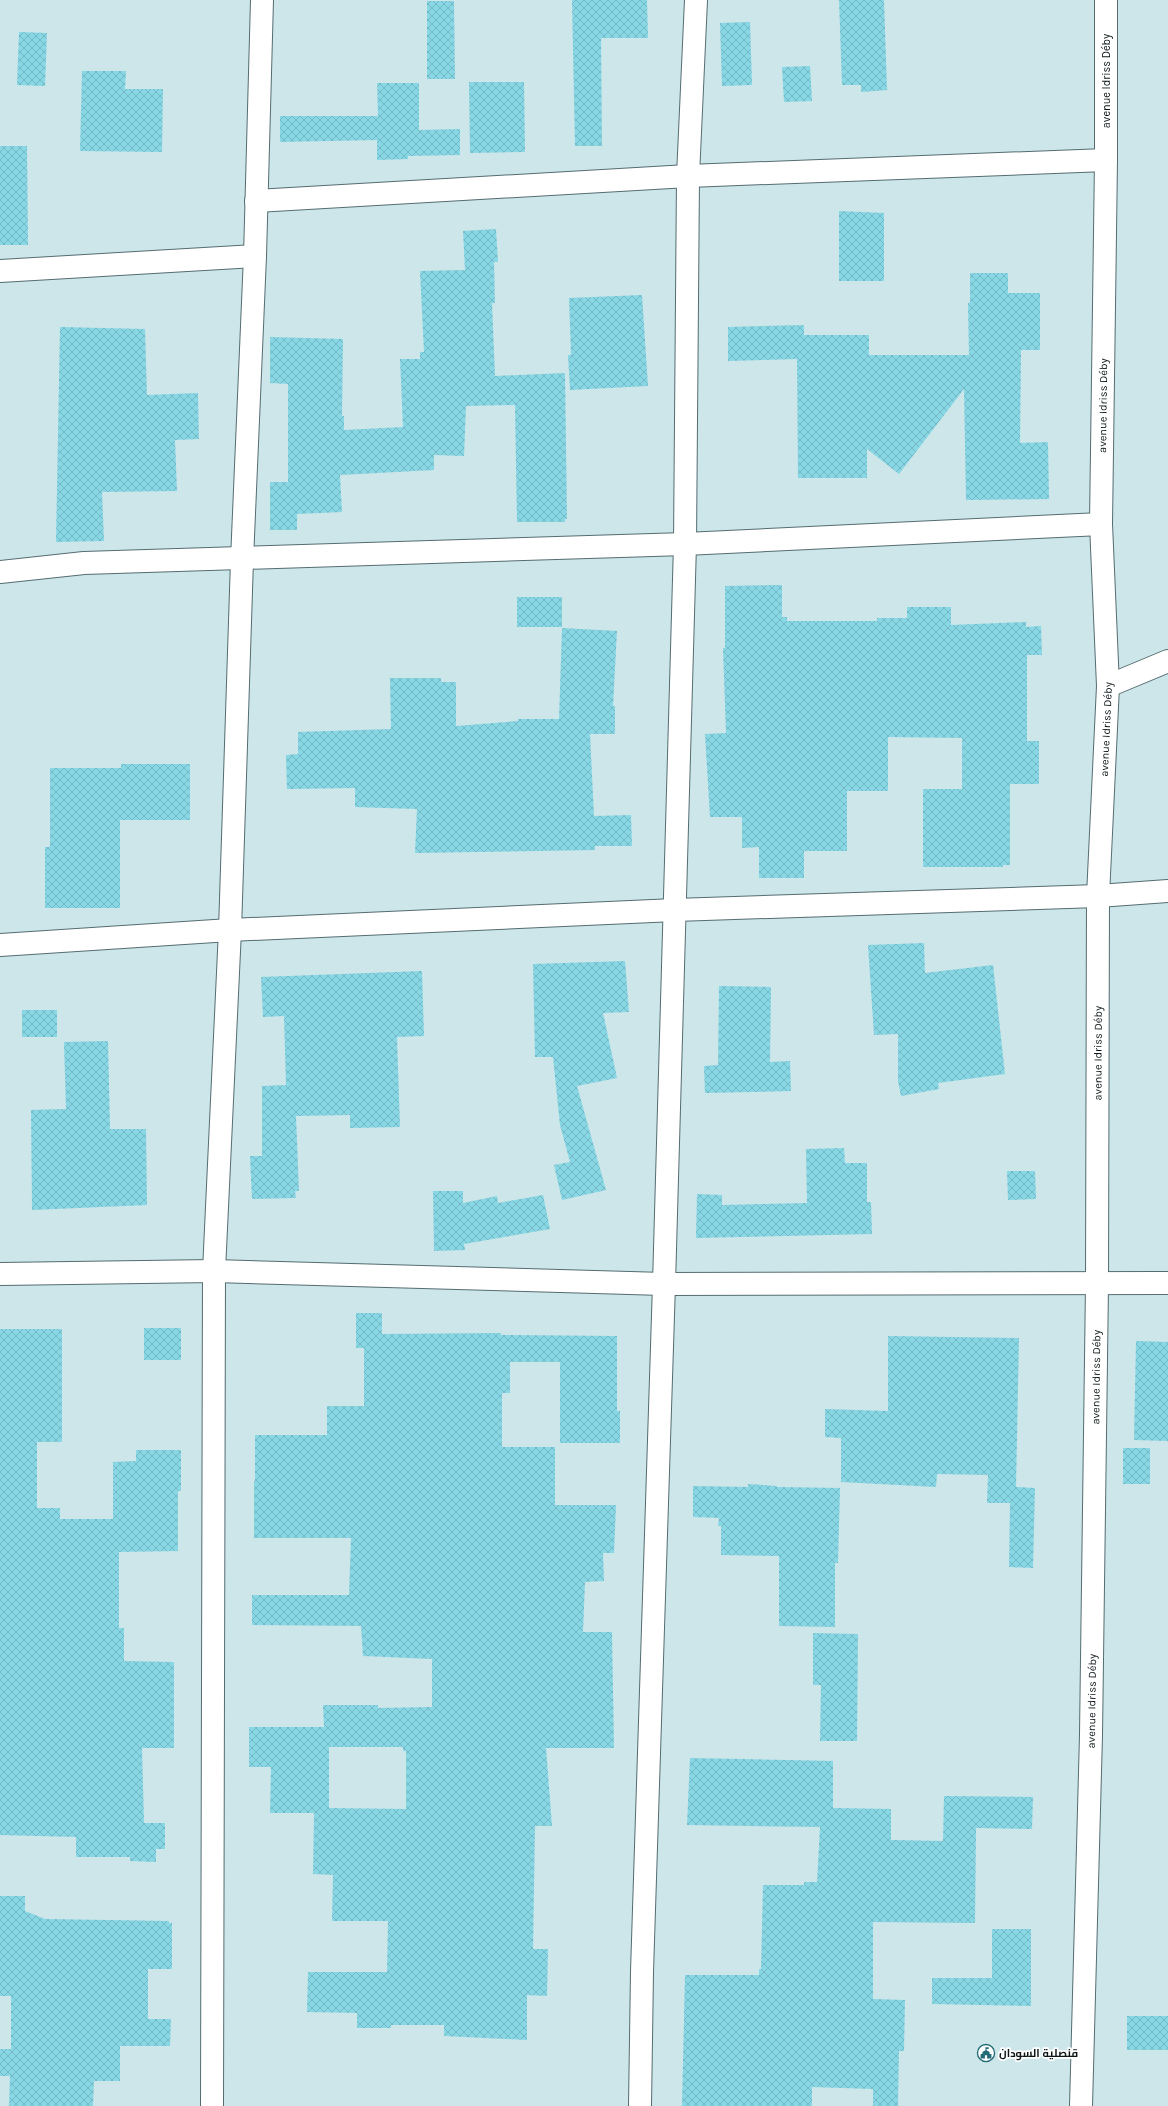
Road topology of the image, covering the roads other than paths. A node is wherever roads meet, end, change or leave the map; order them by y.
1 (262, 0) edge
2 (696, 0) edge
3 (1106, 0) edge
4 (1106, 160) junction
5 (688, 176) junction
6 (256, 201) junction
7 (255, 256) junction
8 (0, 271) edge
9 (1101, 524) junction
10 (684, 544) junction
11 (242, 560) junction
12 (0, 572) edge
13 (1168, 661) edge
14 (1108, 686) junction
15 (1168, 891) edge
16 (1098, 896) junction
17 (675, 910) junction
18 (230, 930) junction
19 (0, 945) edge
20 (214, 1271) junction
21 (0, 1274) edge
22 (1168, 1283) edge
23 (664, 1284) junction
24 (1097, 1284) junction
25 (212, 2106) edge
26 (640, 2106) edge
27 (1081, 2106) edge

1 - 6 street
2 - 5 street
3 - 4 street, avenue Idriss Déby
4 - 5 street
4 - 9 street, avenue Idriss Déby
5 - 6 street
5 - 10 street
6 - 7 street
7 - 8 street
7 - 11 street
9 - 10 street
9 - 14 street, avenue Idriss Déby
10 - 11 street
10 - 17 street
11 - 12 street
11 - 18 street
13 - 14 street
14 - 16 street, avenue Idriss Déby
15 - 16 street
16 - 17 street
16 - 24 street, avenue Idriss Déby
17 - 18 street
17 - 23 street
18 - 19 street
18 - 20 street
20 - 21 street
20 - 23 street
20 - 25 street
22 - 24 street
23 - 24 street
23 - 26 street
24 - 27 street, avenue Idriss Déby

